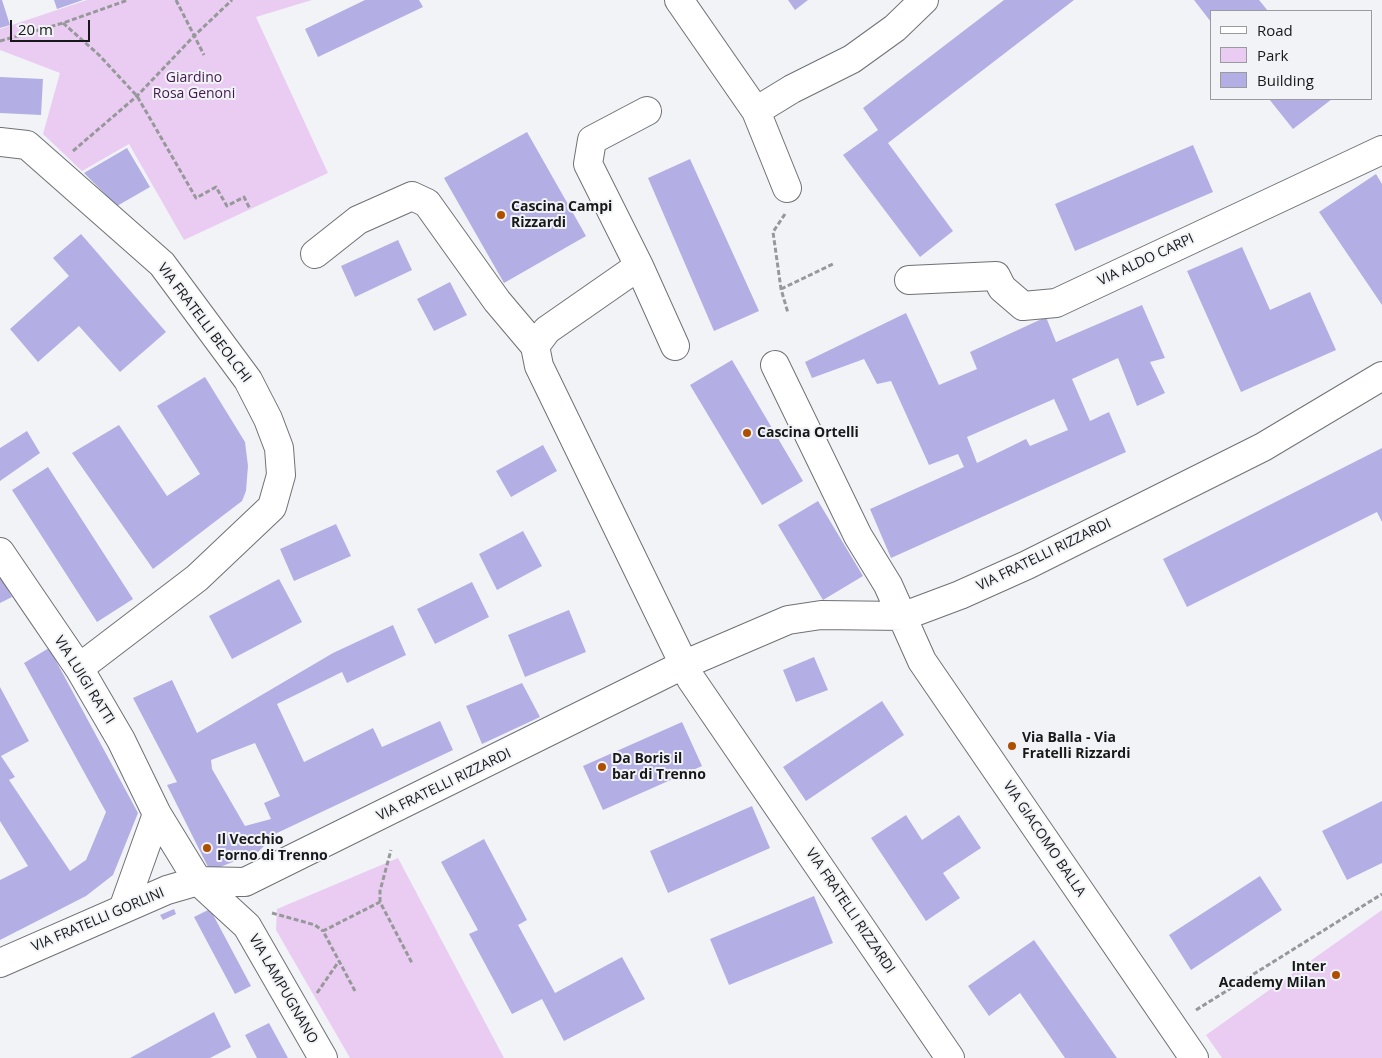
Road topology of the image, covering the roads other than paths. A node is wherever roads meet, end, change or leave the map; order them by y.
1 (679, 0) edge
2 (924, 0) edge
3 (647, 111) dead end
4 (756, 111) junction
5 (0, 142) edge
6 (1382, 150) edge
7 (788, 199) road end
8 (315, 254) dead end
9 (640, 266) junction
10 (909, 280) dead end
11 (534, 346) junction
12 (675, 346) dead end
13 (776, 365) dead end
14 (1382, 376) edge
15 (0, 552) edge
16 (904, 616) junction
17 (683, 665) junction
18 (79, 668) junction
19 (157, 814) junction
20 (198, 881) junction
21 (122, 909) junction
22 (0, 963) edge
23 (323, 1058) edge
24 (950, 1058) edge
25 (1194, 1058) edge

1 - 4 street
2 - 4 street
3 - 9 street
4 - 7 street
5 - 18 street, VIA FRATELLI BEOLCHI
6 - 10 street, VIA ALDO CARPI
8 - 11 street
9 - 11 street
9 - 12 street
11 - 17 street
13 - 16 street, VIA GIACOMO BALLA
14 - 16 street, VIA FRATELLI RIZZARDI
15 - 18 street, VIA LUIGI RATTI
16 - 17 street, VIA FRATELLI RIZZARDI
16 - 25 street, VIA GIACOMO BALLA
17 - 20 street, VIA FRATELLI RIZZARDI
17 - 24 street, VIA FRATELLI RIZZARDI
18 - 19 street, VIA LUIGI RATTI
19 - 20 street, VIA LUIGI RATTI
19 - 21 street
20 - 21 street, VIA FRATELLI GORLINI
20 - 23 street, VIA LAMPUGNANO
21 - 22 street, VIA FRATELLI GORLINI

